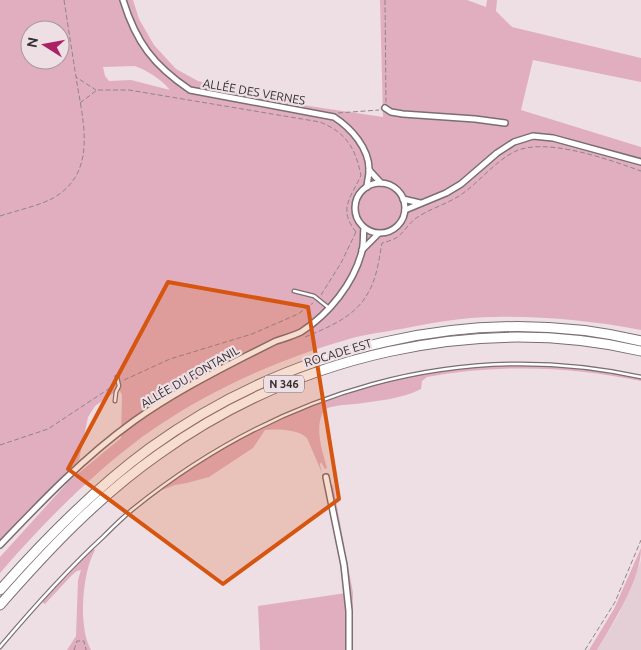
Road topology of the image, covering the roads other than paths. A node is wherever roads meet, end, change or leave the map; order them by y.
1 (123, 0) edge
2 (385, 108) road end
3 (505, 123) dead end
4 (641, 162) edge
5 (369, 170) junction
6 (382, 184) junction
7 (366, 187) junction
8 (403, 199) junction
9 (421, 204) junction
10 (405, 210) junction
11 (364, 228) junction
12 (378, 234) junction
13 (362, 250) junction
14 (294, 291) dead end
15 (329, 308) junction
16 (641, 341) edge
17 (641, 351) edge
18 (117, 377) dead end
19 (641, 377) edge
20 (115, 401) dead end
21 (326, 477) dead end
22 (0, 545) edge
23 (0, 590) edge
24 (0, 605) edge
25 (0, 647) edge
26 (349, 650) edge

1 - 5 street, ALLÉE DES VERNES
2 - 3 street
4 - 9 street
5 - 6 street
5 - 7 street
6 - 7 street
6 - 8 street
7 - 11 street
8 - 9 street
8 - 10 street
9 - 10 street
10 - 12 street
11 - 12 street
11 - 13 street, ALLÉE DU FONTANIL
12 - 13 street, ALLÉE DU FONTANIL
13 - 15 street, ALLÉE DU FONTANIL
14 - 15 lane
15 - 22 street, ALLÉE DU FONTANIL
16 - 23 highway, ROCADE EST / N 346
17 - 24 highway, ROCADE EST / N 346
18 - 20 lane
19 - 25 lane
21 - 26 street

